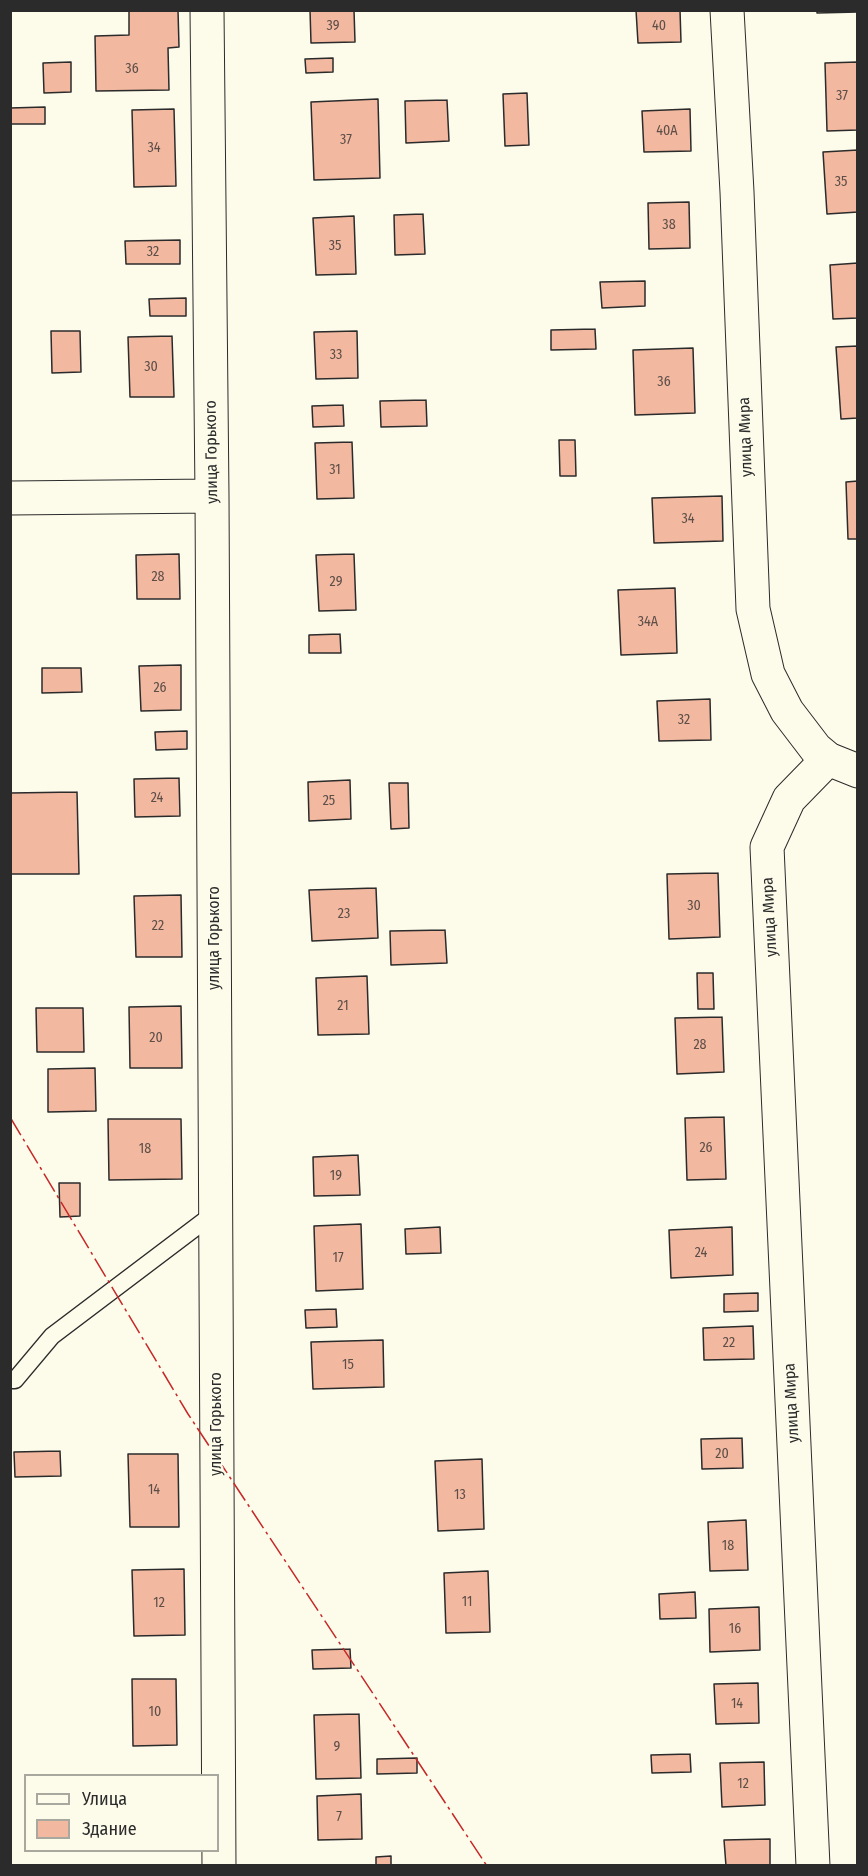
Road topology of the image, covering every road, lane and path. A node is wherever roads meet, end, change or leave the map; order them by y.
1 (207, 10) edge
2 (727, 10) edge
3 (212, 496) junction
4 (10, 498) edge
5 (822, 754) junction
6 (858, 771) edge
7 (216, 1212) junction
8 (10, 1380) edge
9 (219, 1774) edge
10 (813, 1866) edge

1 - 3 street, улица Горького
2 - 5 street, улица Мира
3 - 4 street
3 - 7 street, улица Горького
5 - 6 street
5 - 10 street, улица Мира
7 - 8 lane
7 - 9 street, улица Горького

